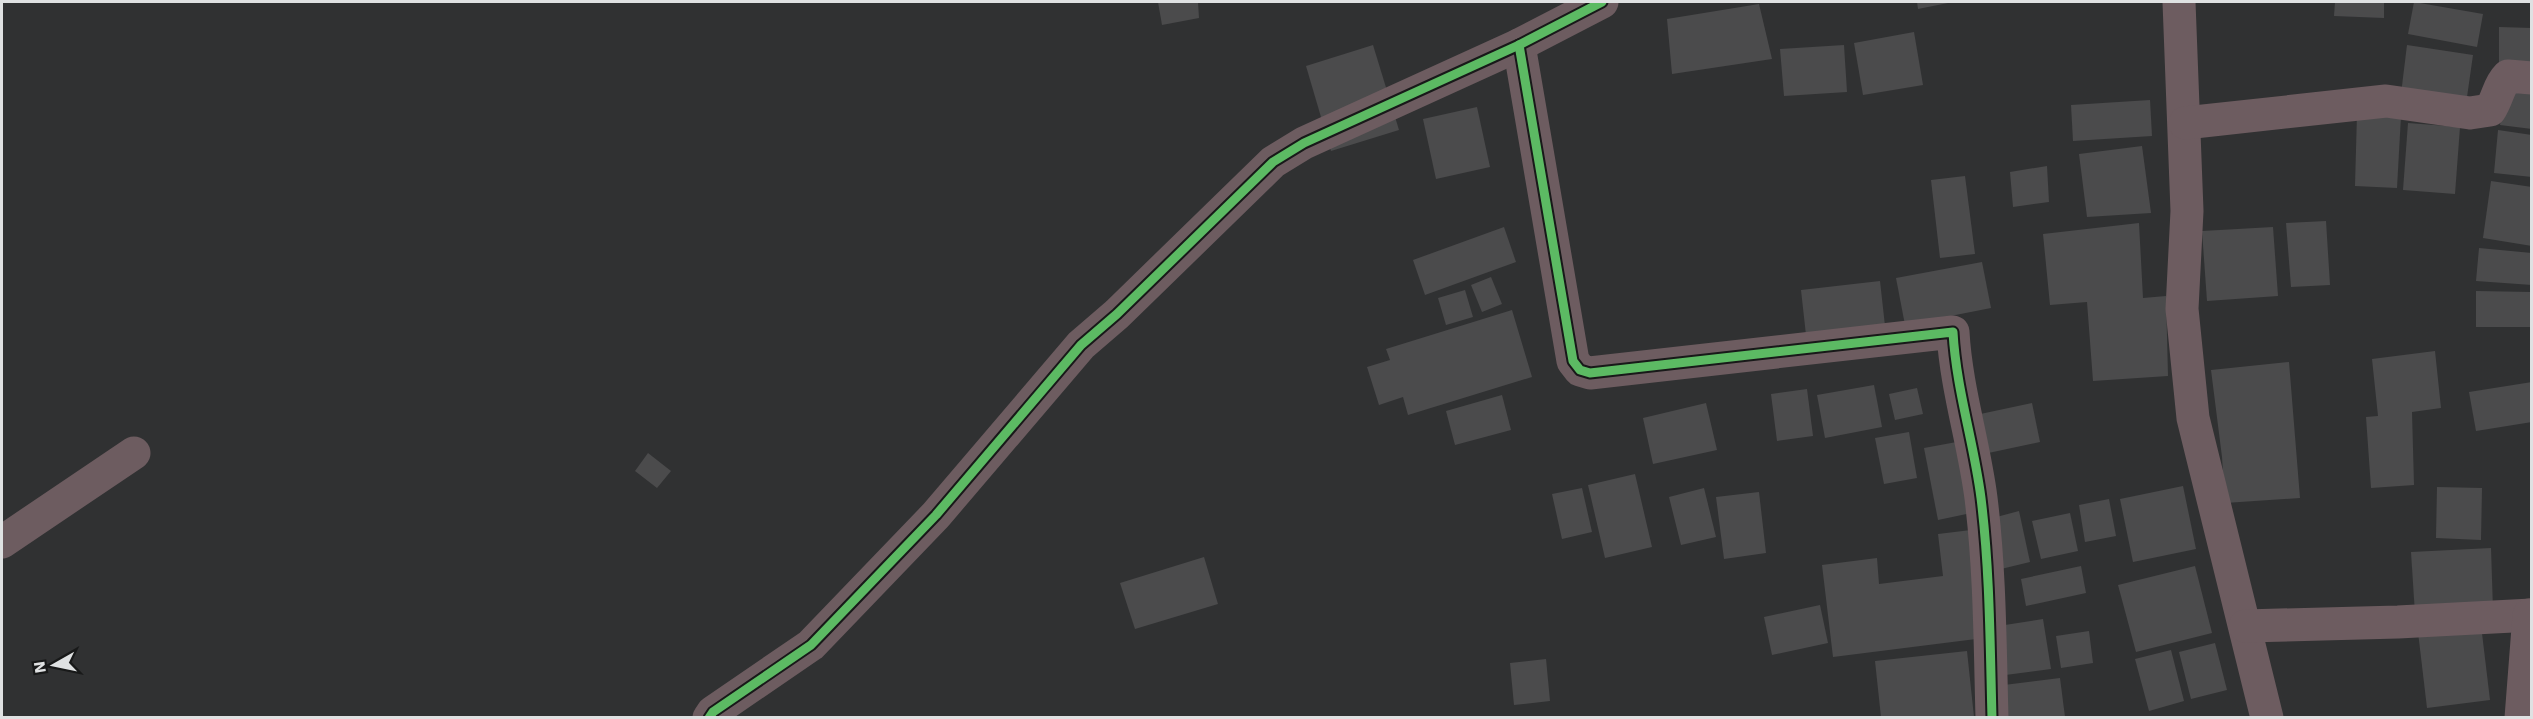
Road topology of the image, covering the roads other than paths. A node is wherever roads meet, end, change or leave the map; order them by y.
1 (1602, 2) edge
2 (2179, 2) edge
3 (1518, 45) junction
4 (2532, 78) edge
5 (2185, 123) junction
6 (134, 453) dead end
7 (2, 542) edge
8 (2530, 615) edge
9 (2245, 626) junction
10 (709, 717) edge
11 (1992, 717) edge
12 (2267, 717) edge
13 (2521, 717) edge

1 - 3 street
2 - 5 street
3 - 10 street
3 - 11 street
4 - 5 street
5 - 9 street
6 - 7 street
8 - 9 street
8 - 13 street
9 - 12 street

